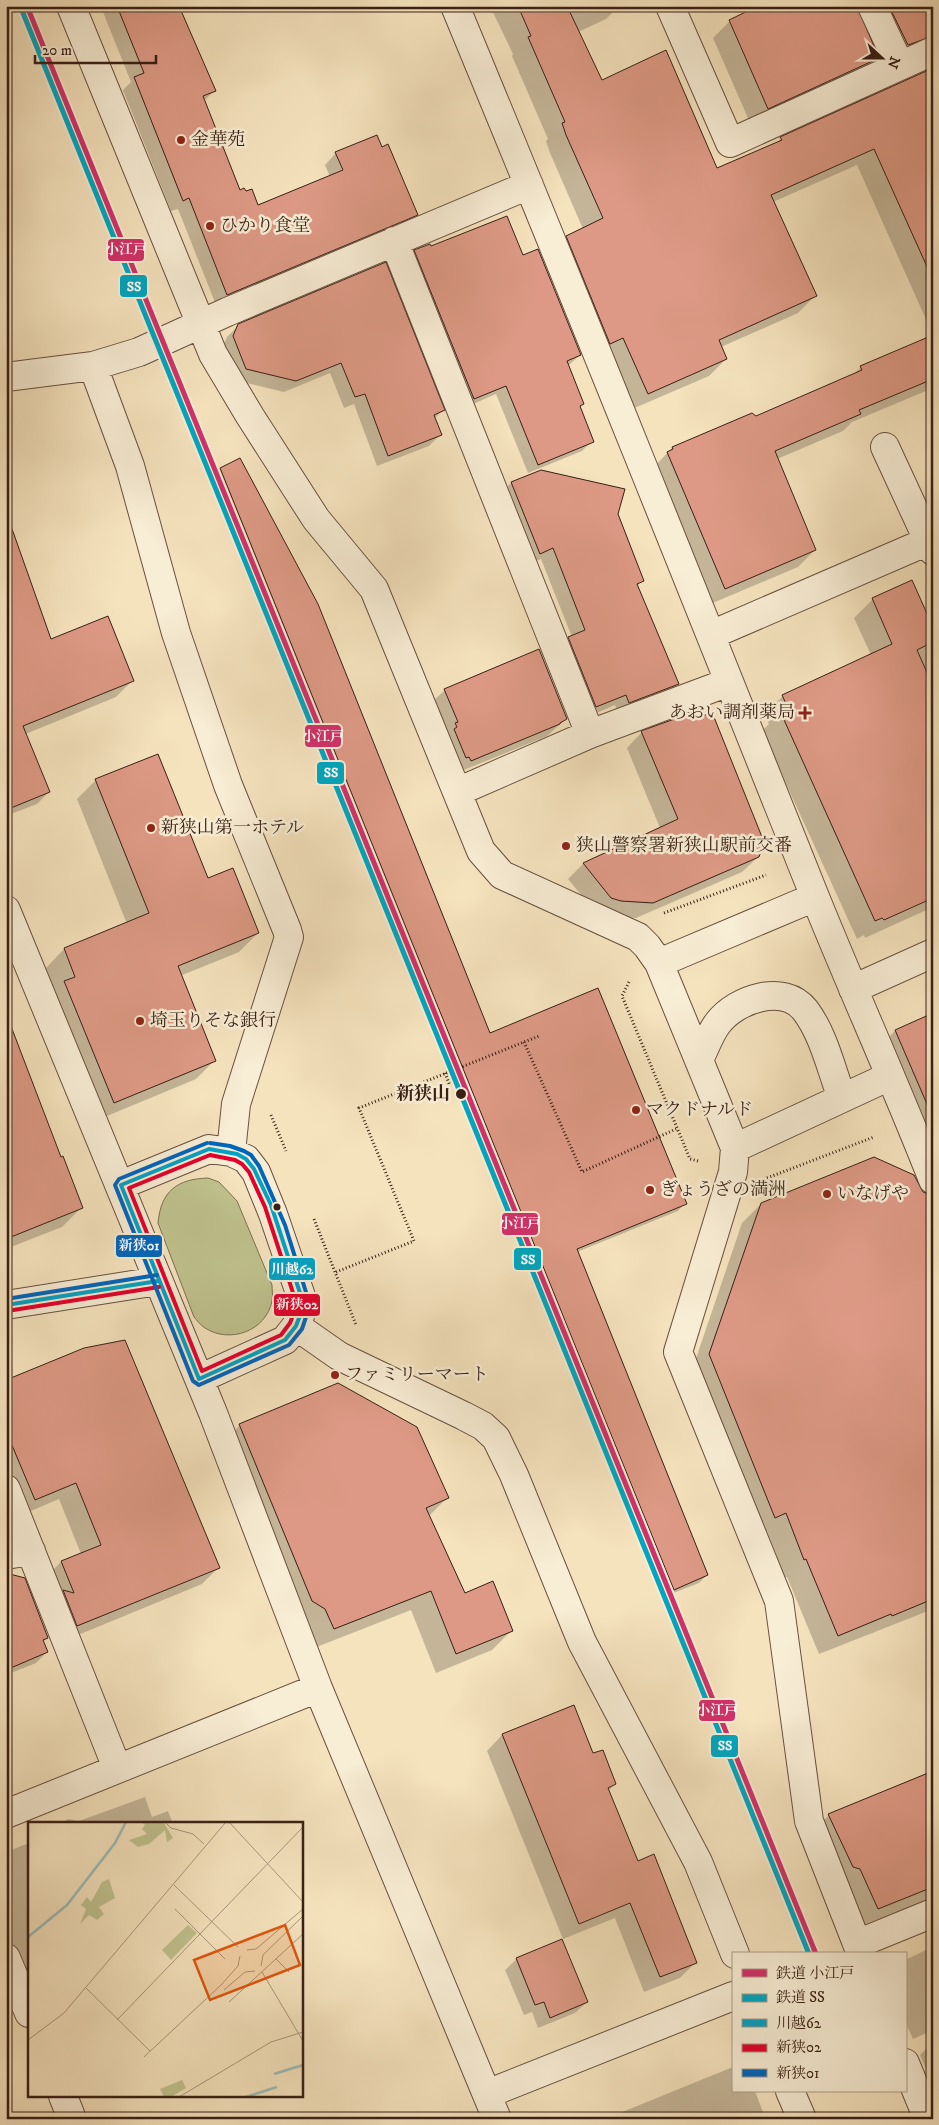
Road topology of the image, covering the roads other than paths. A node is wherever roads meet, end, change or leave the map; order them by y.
1 (71, 6) edge
2 (455, 6) edge
3 (670, 6) edge
4 (872, 6) edge
5 (933, 51) edge
6 (900, 66) junction
7 (529, 185) junction
8 (394, 241) junction
9 (201, 324) junction
10 (93, 366) junction
11 (6, 377) edge
12 (885, 447) dead end
13 (931, 544) edge
14 (711, 636) junction
15 (729, 682) junction
16 (590, 734) junction
17 (457, 792) junction
18 (815, 896) junction
19 (6, 910) edge
20 (933, 953) edge
21 (658, 963) junction
22 (854, 989) junction
23 (699, 1060) junction
24 (890, 1076) junction
25 (842, 1098) junction
26 (734, 1148) junction
27 (231, 1152) junction
28 (933, 1180) edge
29 (121, 1185) junction
30 (158, 1281) junction
31 (6, 1305) edge
32 (296, 1326) junction
33 (199, 1379) junction
34 (6, 1489) edge
35 (19, 1553) edge
36 (318, 1688) junction
37 (118, 1768) junction
38 (6, 1814) edge
39 (933, 1913) edge
40 (859, 1949) edge
41 (734, 1952) edge
42 (6, 1958) edge
43 (732, 1996) edge
44 (28, 2011) edge
45 (906, 2065) edge
46 (790, 2092) edge
47 (64, 2098) edge
48 (492, 2106) edge
49 (72, 2119) edge
50 (802, 2119) edge
51 (928, 2119) edge

1 - 9 street
2 - 7 street
3 - 6 street
4 - 6 street
5 - 6 street
7 - 8 street
7 - 14 street
8 - 9 street
8 - 16 street
9 - 10 street
9 - 17 street
10 - 11 street
10 - 27 street
12 - 13 street
13 - 14 street
14 - 15 street
15 - 16 street
15 - 18 street
16 - 17 street
17 - 21 street
18 - 21 street
18 - 22 street
19 - 29 street
20 - 22 street
21 - 23 street
22 - 24 street
23 - 25 street
23 - 26 street
24 - 25 street
24 - 28 street
25 - 26 street
26 - 40 street
27 - 29 street
27 - 32 street
29 - 30 street
30 - 31 street
30 - 33 street
32 - 33 street
32 - 41 street
33 - 36 street
34 - 35 street
35 - 37 street
36 - 37 street
36 - 48 street
37 - 38 street
39 - 40 street
42 - 44 street
43 - 48 street
45 - 51 street
46 - 50 street
47 - 49 street

